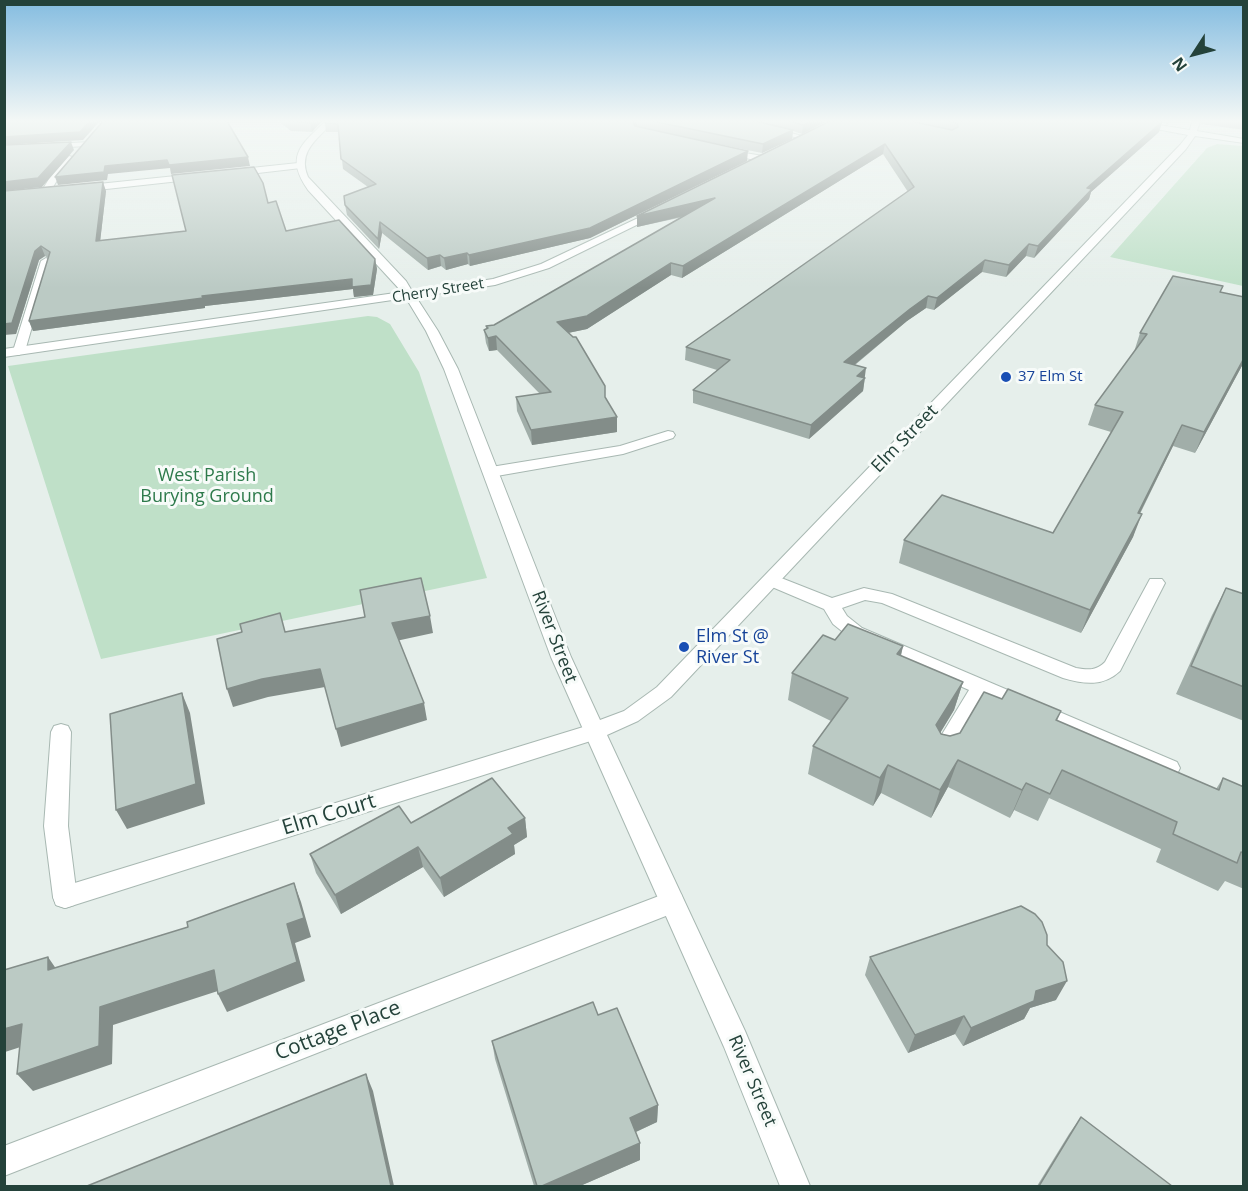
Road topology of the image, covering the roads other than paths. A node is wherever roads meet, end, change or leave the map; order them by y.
1 (56, 177) edge
2 (200, 177) edge
3 (304, 177) edge
4 (1156, 177) edge
5 (69, 190) edge
6 (58, 191) edge
7 (46, 192) junction
8 (36, 193) edge
9 (668, 207) edge
10 (46, 261) edge
11 (411, 295) junction
12 (19, 351) junction
13 (4, 353) edge
14 (668, 435) dead end
15 (490, 472) junction
16 (771, 580) junction
17 (1156, 583) dead end
18 (831, 604) junction
19 (981, 687) junction
20 (60, 732) dead end
21 (593, 732) junction
22 (941, 754) edge
23 (1169, 768) edge
24 (672, 902) junction
25 (4, 1161) edge
26 (795, 1186) edge

1 - 7 street
2 - 5 street
3 - 11 street, River Street
4 - 16 street, Elm Street
6 - 7 street
7 - 8 street
9 - 11 street, Cherry Street
10 - 12 street
11 - 12 street, Cherry Street
11 - 15 street, River Street
12 - 13 street, Cherry Street
14 - 15 street
15 - 21 street, River Street
16 - 18 street
16 - 21 street, Elm Street
17 - 18 street
18 - 19 street
19 - 22 street
19 - 23 street
20 - 21 street, Elm Court
21 - 24 street, River Street
24 - 25 street, Cottage Place
24 - 26 street, River Street

